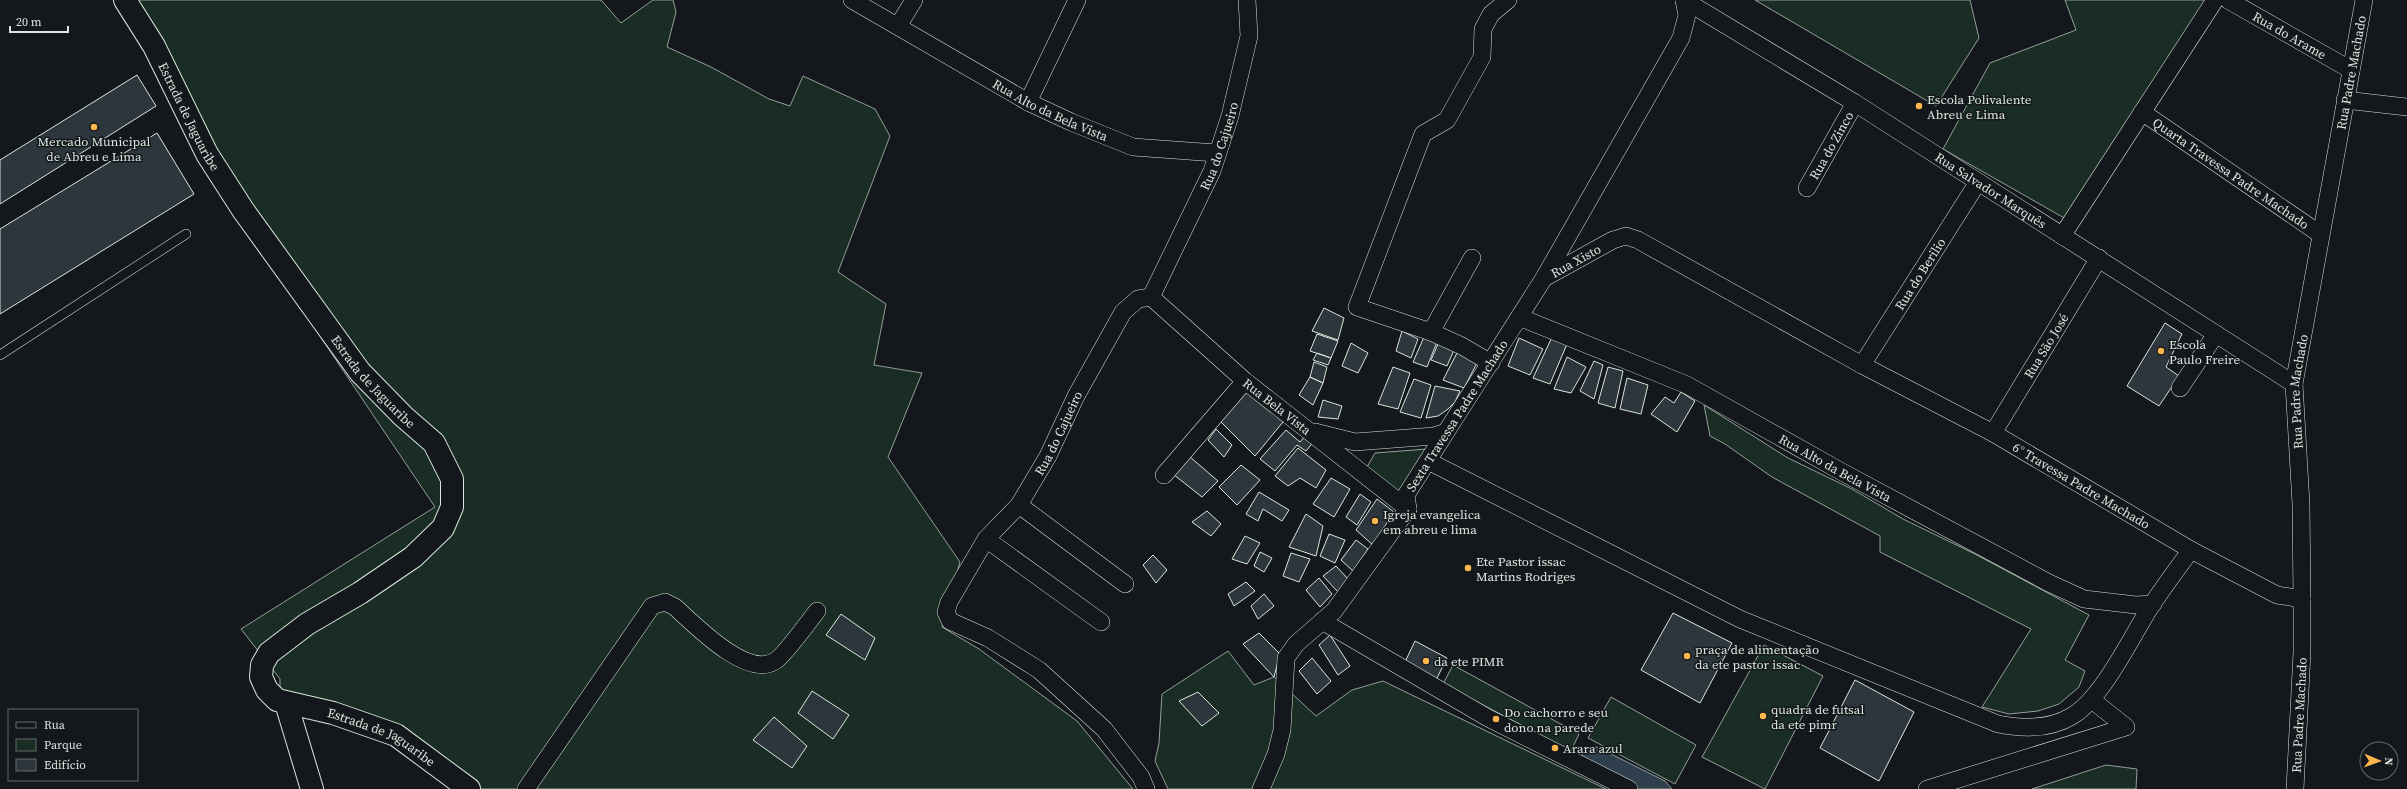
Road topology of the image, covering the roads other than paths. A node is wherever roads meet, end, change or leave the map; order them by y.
1 (125, 0) edge
2 (852, 0) edge
3 (914, 0) edge
4 (1077, 0) edge
5 (1247, 0) edge
6 (1508, 0) edge
7 (1684, 0) edge
8 (2215, 0) edge
9 (2228, 0) edge
10 (2364, 0) edge
11 (898, 26) junction
12 (2350, 70) junction
13 (2345, 100) junction
14 (1028, 102) junction
15 (1855, 103) junction
16 (2407, 107) edge
17 (2142, 112) junction
18 (1216, 153) junction
19 (1978, 182) junction
20 (1807, 188) dead end
21 (186, 234) dead end
22 (2320, 234) junction
23 (2062, 236) junction
24 (1472, 258) dead end
25 (2099, 258) junction
26 (1544, 278) junction
27 (1151, 297) junction
28 (1519, 317) junction
29 (1431, 332) junction
30 (2216, 334) junction
31 (0, 355) edge
32 (1491, 363) junction
33 (1862, 365) junction
34 (1245, 381) junction
35 (2294, 384) junction
36 (2180, 388) dead end
37 (1308, 430) junction
38 (1446, 432) junction
39 (1993, 433) junction
40 (1428, 461) junction
41 (1164, 475) dead end
42 (1019, 505) junction
43 (1408, 509) junction
44 (986, 539) junction
45 (2191, 550) junction
46 (1126, 584) dead end
47 (2302, 598) junction
48 (2153, 604) junction
49 (817, 611) dead end
50 (1328, 616) junction
51 (1101, 622) dead end
52 (2092, 700) junction
53 (286, 703) junction
54 (312, 789) edge
55 (468, 789) edge
56 (526, 789) edge
57 (1146, 789) edge
58 (1261, 789) edge
59 (1629, 789) edge
60 (1927, 789) edge
61 (2295, 789) edge

1 - 53 street, Estrada de Jaguaribe
2 - 11 street, Rua Alto da Bela Vista
3 - 11 street
4 - 14 street
5 - 18 street, Rua do Cajueiro
6 - 29 street
7 - 15 street, Rua Salvador Marquês
7 - 26 street, Rua Xisto
8 - 17 street
9 - 12 street, Rua do Arame
10 - 12 street, Rua Padre Machado
11 - 14 street, Rua Alto da Bela Vista
12 - 13 street, Rua Padre Machado
13 - 16 street
13 - 22 street, Rua Padre Machado
14 - 18 street, Rua Alto da Bela Vista
15 - 19 street, Rua Salvador Marquês
15 - 20 street, Rua do Zinco
17 - 22 street, Quarta Travessa Padre Machado
17 - 23 street
18 - 27 street, Rua do Cajueiro
19 - 23 street, Rua Salvador Marquês
19 - 33 street, Rua do Berilio
21 - 31 lane
22 - 35 street, Rua Padre Machado
23 - 25 street, Rua Salvador Marquês
24 - 29 street
25 - 30 street, Rua Salvador Marquês
25 - 39 street, Rua São José
26 - 28 street, Sexta Travessa Padre Machado
26 - 33 street, Rua Xisto
27 - 34 street, Rua Bela Vista
27 - 42 street, Rua do Cajueiro
28 - 32 street, Sexta Travessa Padre Machado
28 - 48 street, Rua Alto da Bela Vista
29 - 32 street
30 - 35 street, Rua Salvador Marquês
30 - 36 street
32 - 38 street, Sexta Travessa Padre Machado
33 - 39 street, 6° Travessa Padre Machado
34 - 37 street, Rua Bela Vista
34 - 41 street
35 - 47 street, Rua Padre Machado
37 - 38 street
37 - 43 street, Rua Bela Vista
38 - 40 street, Sexta Travessa Padre Machado
39 - 45 street, 6° Travessa Padre Machado
40 - 43 street, Sexta Travessa Padre Machado
40 - 52 street
42 - 44 street, Rua do Cajueiro
42 - 46 street
43 - 50 street, Sexta Travessa Padre Machado
44 - 51 street
44 - 57 street, Rua do Cajueiro
45 - 47 street, 6° Travessa Padre Machado
45 - 48 street
47 - 61 street, Rua Padre Machado
48 - 52 street
49 - 56 street
50 - 58 street, Sexta Travessa Padre Machado
50 - 59 street
52 - 60 street
53 - 54 street
53 - 55 street, Estrada de Jaguaribe

